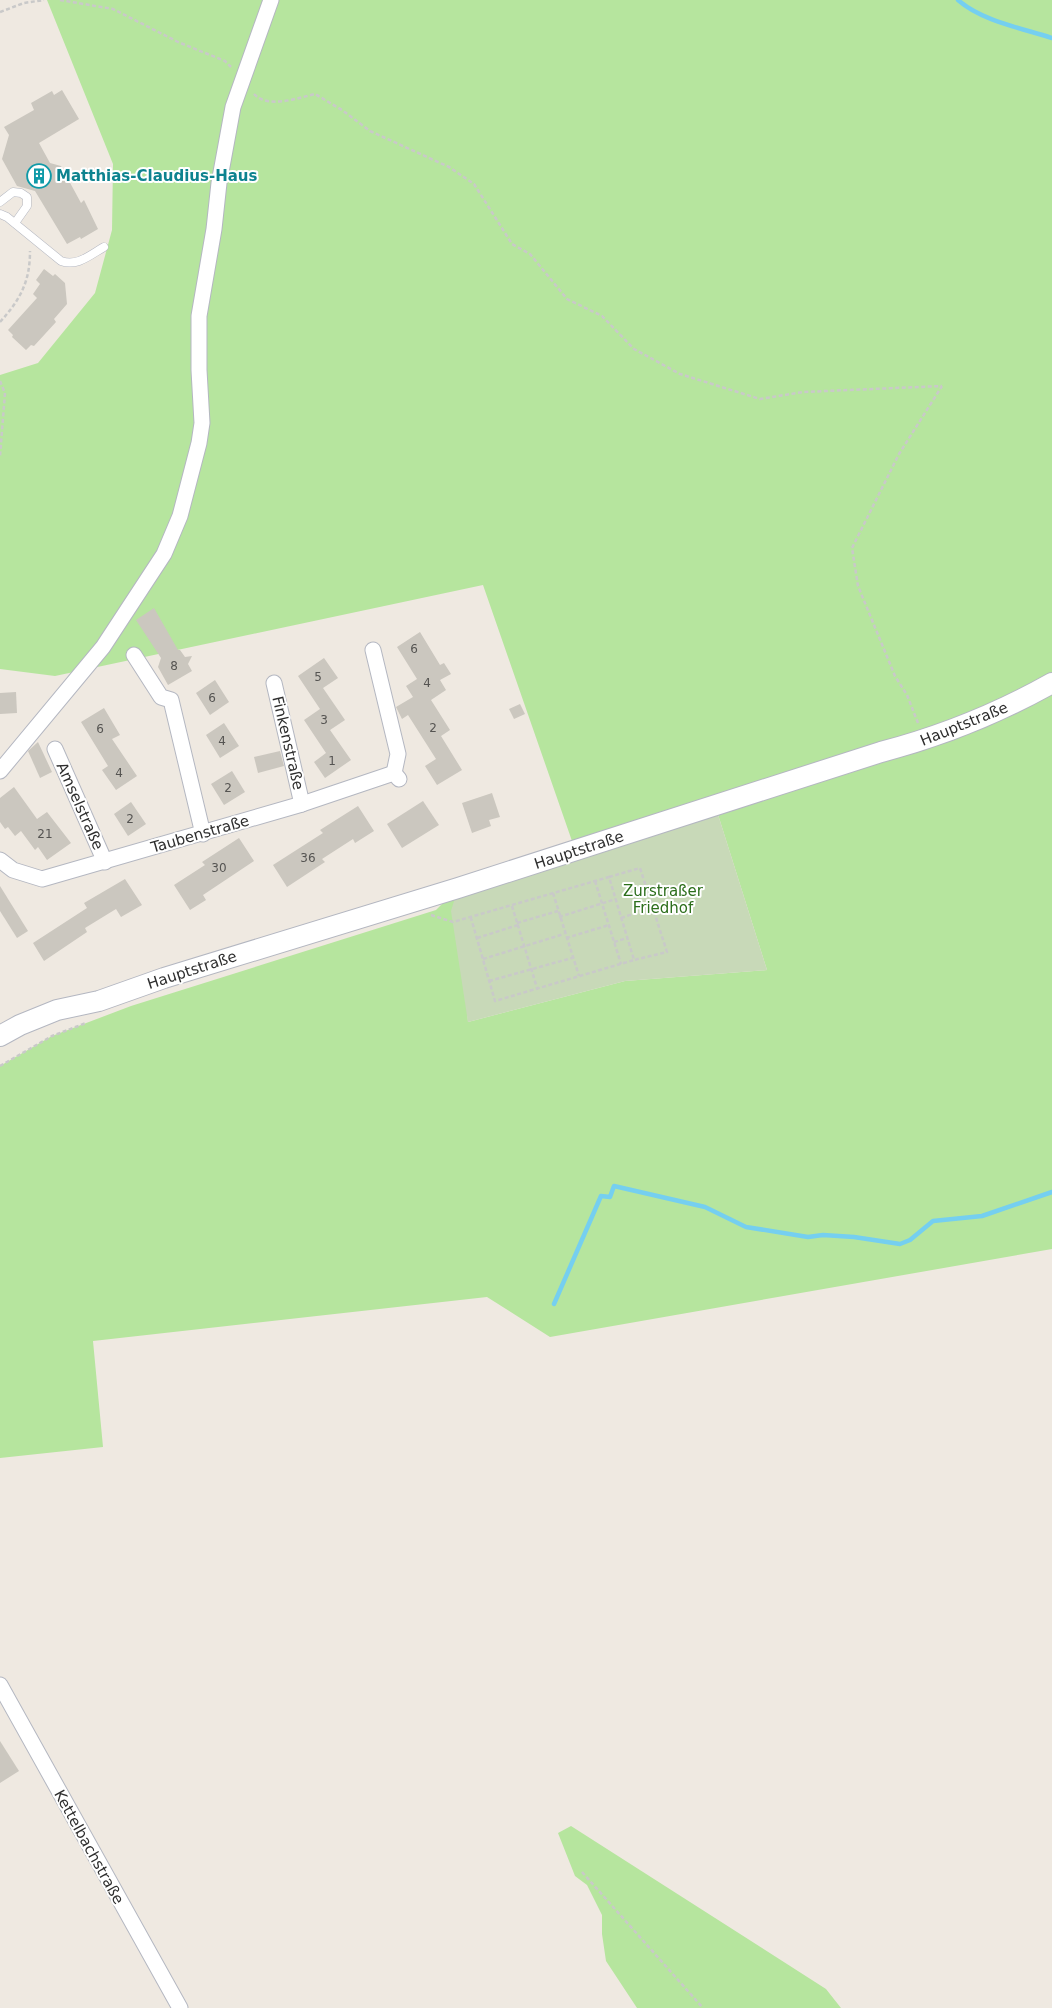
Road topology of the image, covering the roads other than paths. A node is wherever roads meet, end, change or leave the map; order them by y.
1 (271, 0) edge
2 (0, 202) edge
3 (0, 214) edge
4 (15, 223) junction
5 (104, 247) dead end
6 (373, 650) dead end
7 (134, 655) dead end
8 (274, 683) dead end
9 (1052, 683) edge
10 (55, 749) dead end
11 (0, 771) edge
12 (302, 804) junction
13 (203, 834) junction
14 (0, 860) edge
15 (105, 862) junction
16 (99, 1001) junction
17 (0, 1036) edge
18 (0, 1051) edge
19 (0, 1685) edge
20 (180, 2008) edge

1 - 11 street
2 - 4 lane
3 - 4 lane
4 - 5 lane
6 - 12 street, Taubenstraße
7 - 13 street
8 - 12 street, Finkenstraße
9 - 16 main road, Hauptstraße
10 - 15 street, Amselstraße
12 - 13 street, Taubenstraße
13 - 15 street, Taubenstraße
14 - 15 street, Taubenstraße
16 - 17 main road, Hauptstraße
16 - 18 main road, Hauptstraße
19 - 20 street, Kettelbachstraße

